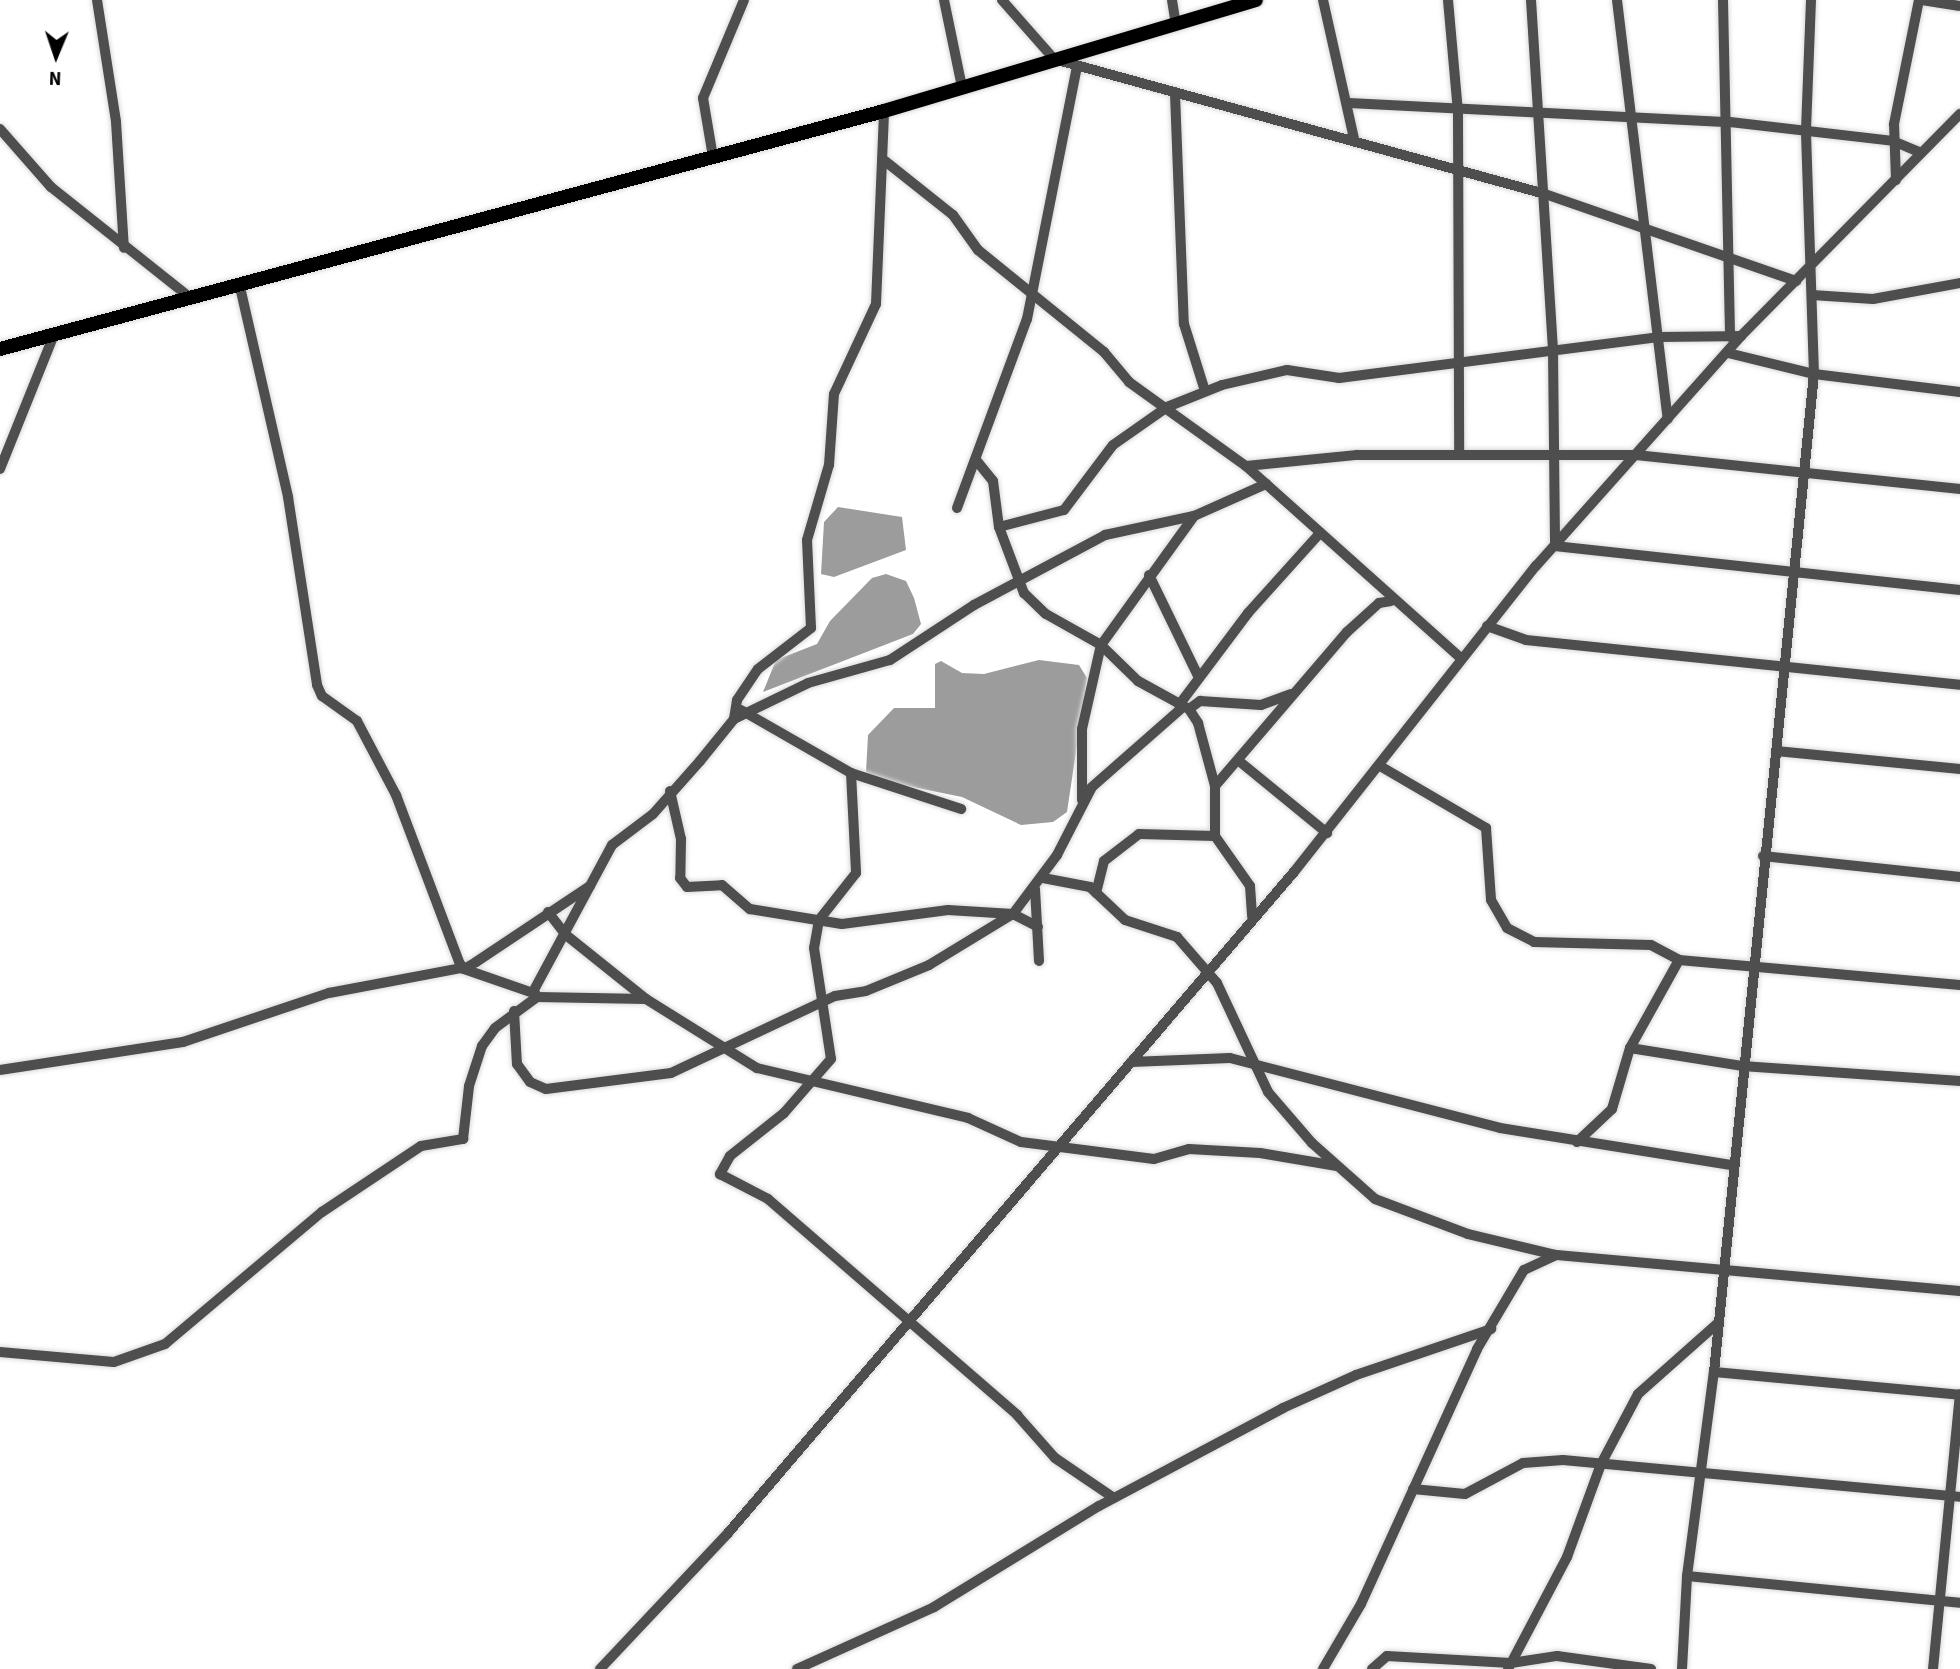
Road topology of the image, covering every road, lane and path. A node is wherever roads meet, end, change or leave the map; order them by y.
1 (97, 0) edge
2 (744, 0) edge
3 (944, 0) edge
4 (1002, 0) edge
5 (1172, 0) edge
6 (1256, 0) edge
7 (1323, 0) edge
8 (1448, 0) edge
9 (1531, 0) edge
10 (1617, 0) edge
11 (1723, 0) edge
12 (1811, 0) edge
13 (1921, 0) edge
14 (1960, 6) edge
15 (1176, 25) junction
16 (1054, 59) junction
17 (1077, 66) junction
18 (962, 87) junction
19 (1175, 94) junction
20 (1349, 103) junction
21 (884, 111) junction
22 (1458, 112) junction
23 (1540, 112) junction
24 (1960, 114) edge
25 (1633, 116) junction
26 (1730, 122) junction
27 (0, 128) edge
28 (1806, 130) junction
29 (1354, 139) junction
30 (1893, 141) junction
31 (1921, 153) junction
32 (713, 157) junction
33 (885, 161) junction
34 (1459, 170) junction
35 (1896, 180) junction
36 (1545, 194) junction
37 (1645, 228) junction
38 (124, 248) junction
39 (1732, 256) junction
40 (1808, 268) junction
41 (1796, 281) junction
42 (1960, 283) edge
43 (240, 287) junction
44 (1031, 289) junction
45 (1812, 295) junction
46 (192, 299) junction
47 (53, 337) junction
48 (1658, 337) junction
49 (1736, 337) junction
50 (0, 349) edge
51 (1553, 350) junction
52 (1728, 353) junction
53 (1462, 362) junction
54 (1814, 374) junction
55 (1205, 391) junction
56 (1960, 392) edge
57 (1167, 407) junction
58 (1668, 419) junction
59 (1459, 453) junction
60 (1557, 455) junction
61 (1636, 455) junction
62 (976, 460) junction
63 (1246, 466) junction
64 (0, 469) edge
65 (1805, 469) junction
66 (1266, 484) junction
67 (1960, 489) edge
68 (957, 508) dead end
69 (1194, 516) junction
70 (999, 527) junction
71 (1320, 533) junction
72 (1555, 546) junction
73 (1797, 572) junction
74 (1149, 575) junction
75 (1019, 582) junction
76 (1960, 590) edge
77 (1391, 601) junction
78 (1487, 626) junction
79 (1101, 645) junction
80 (1461, 658) junction
81 (1785, 667) junction
82 (1199, 678) junction
83 (1960, 685) edge
84 (1291, 694) junction
85 (1184, 707) junction
86 (740, 710) junction
87 (1776, 751) junction
88 (1239, 761) junction
89 (1380, 766) junction
90 (1960, 769) edge
91 (851, 773) junction
92 (1215, 786) junction
93 (670, 791) junction
94 (1082, 803) junction
95 (961, 809) dead end
96 (1327, 833) junction
97 (1215, 836) junction
98 (1763, 856) junction
99 (1960, 877) edge
100 (1043, 878) junction
101 (590, 886) junction
102 (1035, 889) junction
103 (1096, 893) junction
104 (548, 912) junction
105 (1013, 914) junction
106 (1252, 917) junction
107 (820, 920) junction
108 (1038, 927) junction
109 (566, 935) junction
110 (1679, 960) junction
111 (1039, 961) dead end
112 (1751, 967) junction
113 (464, 969) junction
114 (1208, 972) junction
115 (1960, 985) edge
116 (536, 993) junction
117 (646, 999) junction
118 (824, 1001) junction
119 (514, 1011) junction
120 (722, 1046) junction
121 (1630, 1048) junction
122 (1131, 1062) junction
123 (1252, 1066) junction
124 (1742, 1066) junction
125 (0, 1070) edge
126 (814, 1080) junction
127 (1960, 1081) edge
128 (1577, 1142) junction
129 (1059, 1146) junction
130 (1731, 1165) junction
131 (1336, 1166) junction
132 (1556, 1255) junction
133 (1723, 1269) junction
134 (1960, 1290) edge
135 (909, 1319) junction
136 (1718, 1323) junction
137 (1491, 1329) junction
138 (0, 1353) edge
139 (1714, 1372) junction
140 (1960, 1395) edge
141 (1601, 1464) junction
142 (1699, 1476) junction
143 (1413, 1489) junction
144 (1948, 1496) junction
145 (1960, 1497) edge
146 (1114, 1498) junction
147 (1687, 1576) junction
148 (1939, 1601) junction
149 (1960, 1603) edge
150 (1510, 1666) edge
151 (600, 1669) edge
152 (797, 1669) edge
153 (1323, 1669) edge
154 (1372, 1669) edge
155 (1651, 1669) edge
156 (1682, 1669) edge
157 (1933, 1669) edge

1 - 38 street
2 - 32 street
3 - 18 street
4 - 16 street
5 - 15 street
6 - 15 main road
7 - 20 street
8 - 22 street
9 - 23 street
10 - 25 street
11 - 26 street
12 - 28 street
13 - 14 street
13 - 30 street
15 - 16 main road
16 - 17 street
16 - 18 main road
17 - 19 street
17 - 44 street
18 - 21 main road
19 - 29 street
19 - 55 street
20 - 22 street
20 - 29 street
21 - 32 main road
21 - 33 street
22 - 23 street
22 - 34 street
23 - 25 street
23 - 36 street
24 - 31 street
25 - 26 street
25 - 37 street
26 - 28 street
26 - 39 street
27 - 38 street
28 - 30 street
28 - 40 street
29 - 34 street
30 - 31 street
30 - 35 street
31 - 35 street
32 - 43 main road
33 - 44 street
33 - 86 street
34 - 36 street
34 - 53 street
35 - 40 street
36 - 37 street
36 - 51 street
37 - 39 street
37 - 48 street
38 - 46 street
39 - 41 street
39 - 49 street
40 - 41 street
40 - 45 street
41 - 49 street
42 - 45 street
43 - 46 main road
43 - 113 street
44 - 57 street
44 - 62 street
45 - 54 street
46 - 47 main road
47 - 50 main road
47 - 64 street
48 - 49 street
48 - 51 street
48 - 58 street
49 - 52 street
51 - 53 street
51 - 60 street
52 - 54 street
52 - 58 street
53 - 55 street
53 - 59 street
54 - 56 street
54 - 65 street
55 - 57 street
57 - 63 street
57 - 70 street
58 - 61 street
59 - 60 street
59 - 63 street
60 - 61 street
60 - 72 street
61 - 65 street
61 - 72 street
62 - 68 street
62 - 70 street
63 - 66 street
65 - 67 street
65 - 73 street
66 - 69 street
66 - 71 street
69 - 74 street
69 - 75 street
70 - 75 street
71 - 77 street
71 - 82 street
72 - 73 street
72 - 78 street
73 - 76 street
73 - 81 street
74 - 79 street
74 - 82 street
75 - 79 street
75 - 86 street
77 - 80 street
77 - 84 street
78 - 80 street
78 - 81 street
79 - 85 street
79 - 94 street
80 - 89 street
81 - 83 street
81 - 87 street
82 - 85 street
84 - 85 street
84 - 88 street
85 - 92 street
85 - 94 street
86 - 91 street
86 - 93 street
87 - 90 street
87 - 98 street
88 - 92 street
88 - 96 street
89 - 96 street
89 - 110 street
91 - 95 street
91 - 107 street
92 - 97 street
93 - 101 street
93 - 107 street
94 - 100 street
96 - 106 street
97 - 103 street
97 - 106 street
98 - 99 street
98 - 112 street
100 - 102 street
100 - 103 street
101 - 104 street
101 - 109 street
102 - 105 street
102 - 108 street
103 - 114 street
104 - 109 street
104 - 113 street
105 - 107 street
105 - 108 street
105 - 118 street
106 - 114 street
107 - 118 street
108 - 111 street
109 - 116 street
109 - 117 street
110 - 112 street
110 - 121 street
112 - 115 street
112 - 124 street
113 - 116 street
113 - 125 street
114 - 122 street
114 - 123 street
116 - 117 street
116 - 119 street
117 - 120 street
118 - 120 street
118 - 126 street
119 - 120 street
119 - 138 street
120 - 126 street
121 - 124 street
121 - 128 street
122 - 123 street
122 - 129 street
123 - 128 street
123 - 131 street
124 - 127 street
124 - 130 street
126 - 129 street
126 - 135 street
128 - 130 street
129 - 131 street
129 - 135 street
130 - 133 street
131 - 132 street
132 - 133 street
132 - 137 street
133 - 134 street
133 - 136 street
135 - 146 street
135 - 151 street
136 - 139 street
136 - 141 street
137 - 143 street
137 - 146 street
139 - 140 street
139 - 142 street
140 - 144 street
141 - 142 street
141 - 143 street
141 - 150 street
142 - 144 street
142 - 147 street
143 - 153 street
144 - 145 street
144 - 148 street
146 - 152 street
147 - 148 street
147 - 156 street
148 - 149 street
148 - 157 street
150 - 154 street
150 - 155 street

